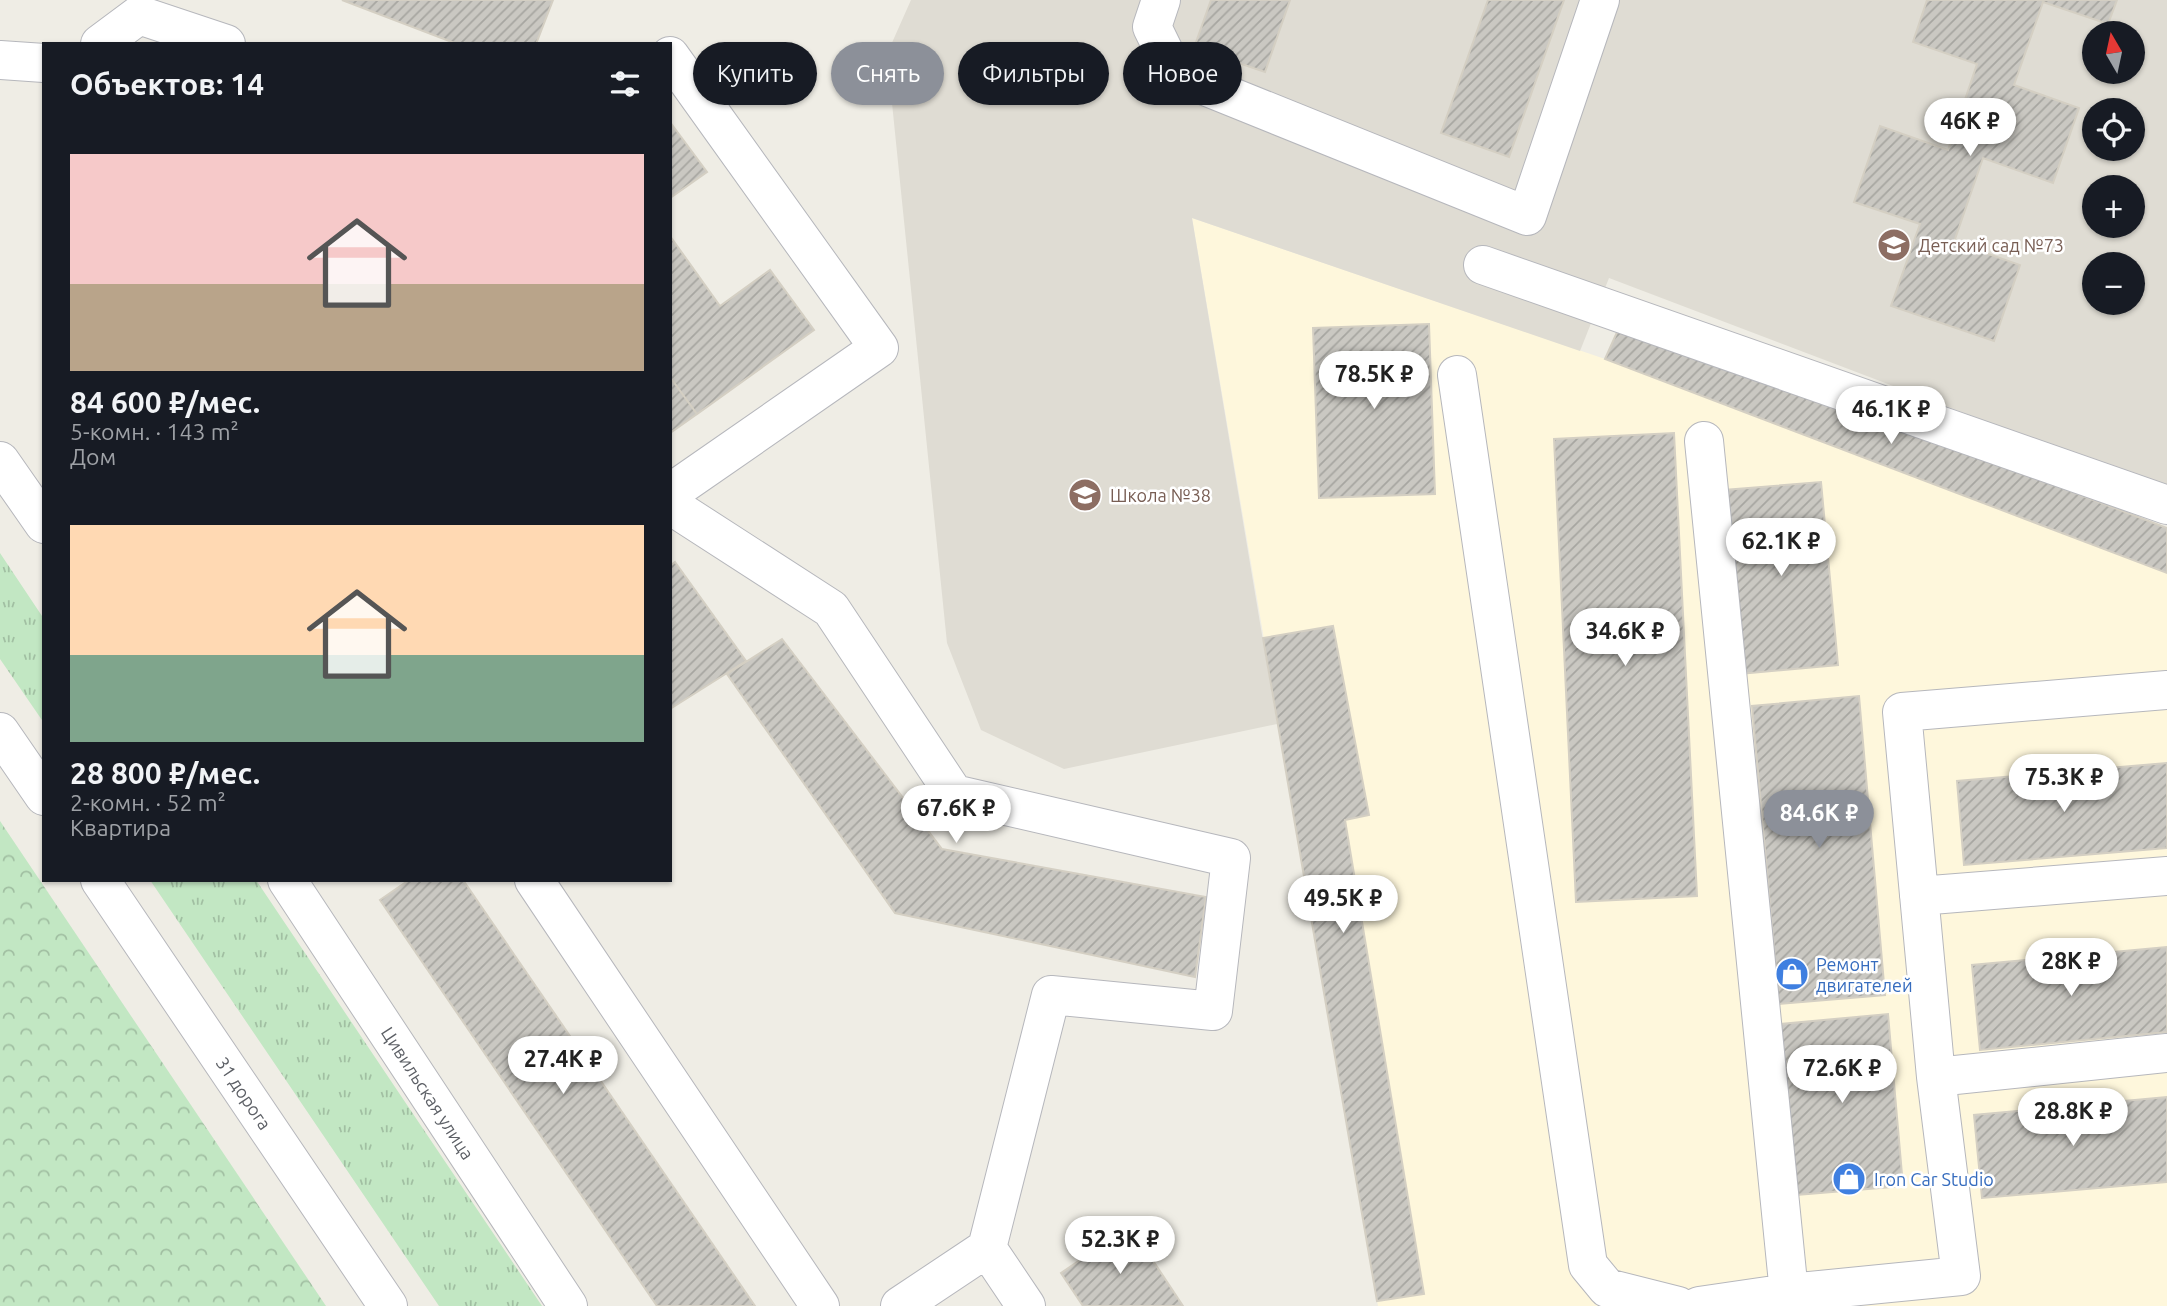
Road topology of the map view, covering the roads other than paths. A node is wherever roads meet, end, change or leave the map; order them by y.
1 (1161, 0) edge
2 (1600, 0) edge
3 (103, 42) edge
4 (220, 42) edge
5 (672, 59) edge
6 (0, 60) edge
7 (42, 63) edge
8 (1483, 265) dead end
9 (1457, 375) dead end
10 (1704, 441) dead end
11 (0, 461) edge
12 (672, 492) edge
13 (2167, 505) edge
14 (672, 506) edge
15 (42, 521) edge
16 (2167, 690) edge
17 (0, 732) edge
18 (42, 793) edge
19 (2167, 876) edge
20 (101, 882) edge
21 (535, 882) edge
22 (296, 883) edge
23 (1919, 896) junction
24 (2167, 1053) edge
25 (1936, 1077) junction
26 (987, 1248) junction
27 (1788, 1293) junction
28 (388, 1306) edge
29 (568, 1306) edge
30 (820, 1306) edge
31 (900, 1306) edge
32 (1026, 1306) edge
33 (1678, 1306) edge
34 (1699, 1306) edge

1 - 2 street
3 - 4 street
5 - 12 street
6 - 7 street
8 - 13 street
9 - 33 street
10 - 27 street
11 - 15 street
14 - 26 street
16 - 23 street
17 - 18 street
19 - 23 street
20 - 28 street, 31 дорога
21 - 30 street
22 - 29 street, Цивильская улица
23 - 25 street
24 - 25 street
25 - 27 street
26 - 31 street
26 - 32 street
27 - 34 street

